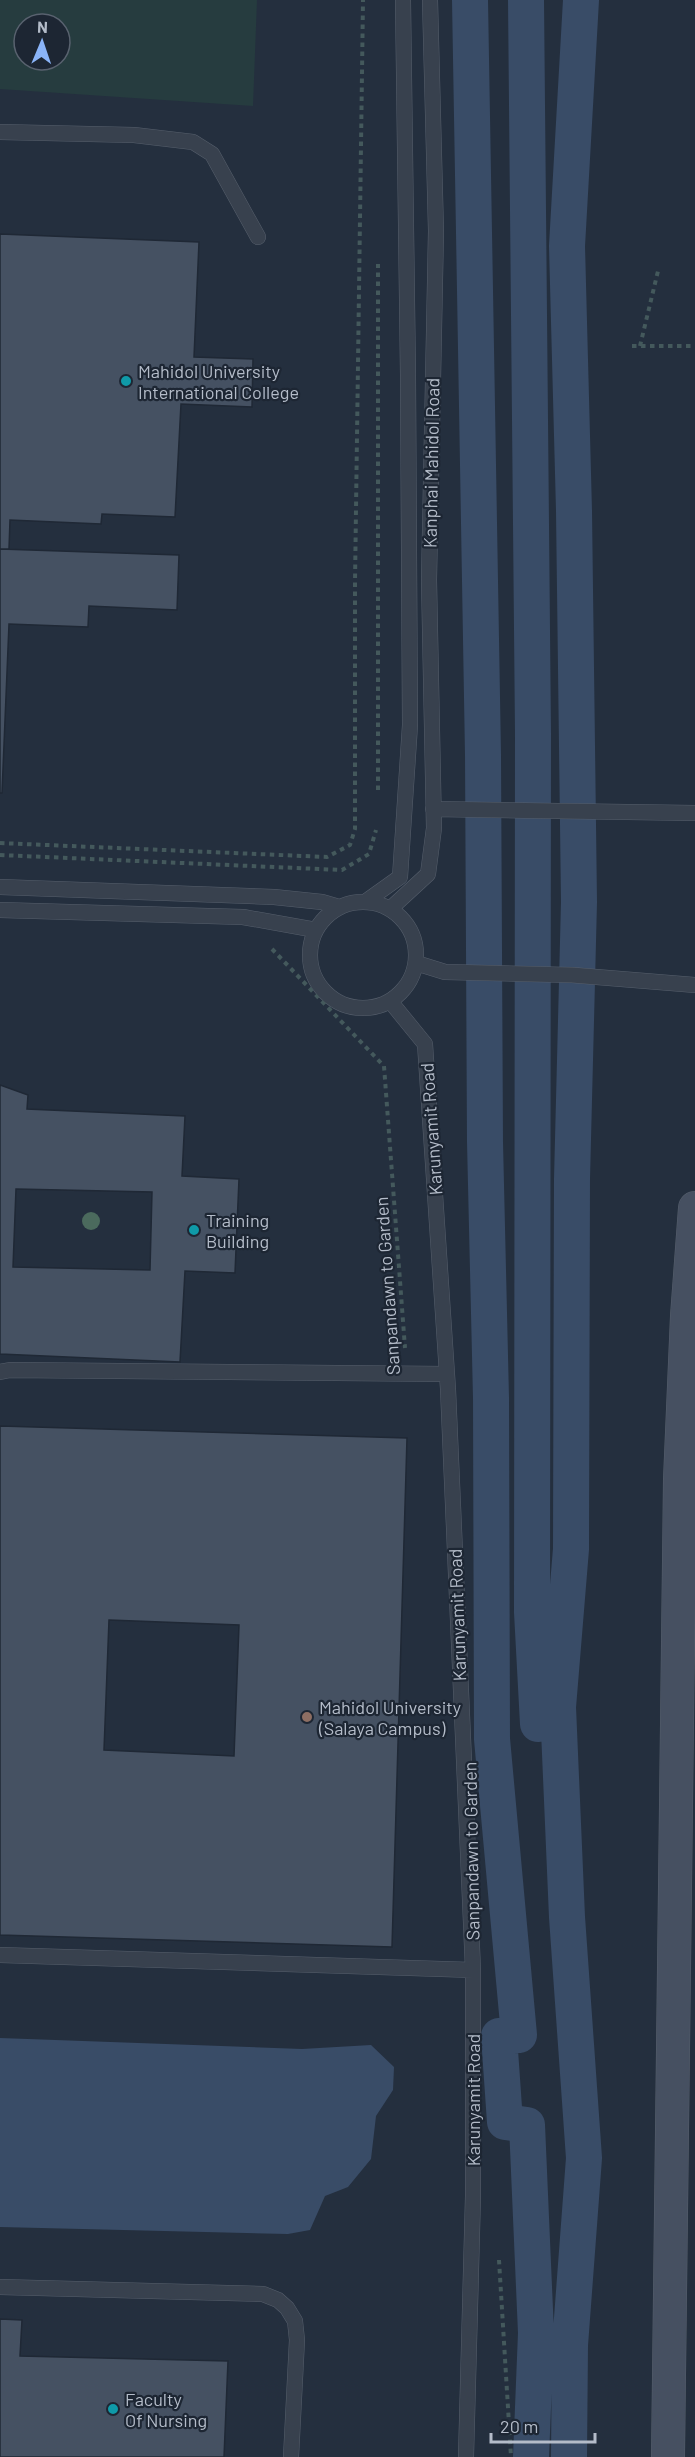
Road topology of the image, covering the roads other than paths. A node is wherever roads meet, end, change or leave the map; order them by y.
1 (403, 0) edge
2 (430, 0) edge
3 (0, 132) edge
4 (258, 237) dead end
5 (433, 809) junction
6 (695, 813) edge
7 (0, 887) edge
8 (365, 902) junction
9 (339, 907) junction
10 (390, 909) junction
11 (0, 910) edge
12 (316, 930) junction
13 (416, 963) junction
14 (695, 985) edge
15 (390, 1001) junction
16 (695, 1208) edge
17 (0, 1372) edge
18 (447, 1374) junction
19 (0, 1955) edge
20 (473, 1970) junction
21 (0, 2287) edge
22 (291, 2457) edge
23 (466, 2457) edge
24 (668, 2457) edge

1 - 8 lane, Kanphai Mahidol Road
2 - 5 lane, Kanphai Mahidol Road
3 - 4 lane
5 - 6 lane
5 - 10 lane, Kanphai Mahidol Road
7 - 9 lane
8 - 9 lane
8 - 10 lane
9 - 12 lane
10 - 13 lane
11 - 12 lane
12 - 15 lane
13 - 14 lane
13 - 15 lane
15 - 18 lane, Karunyamit Road
16 - 24 main road
17 - 18 lane
18 - 20 lane, Karunyamit Road
19 - 20 lane
20 - 23 lane, Karunyamit Road
21 - 22 lane

